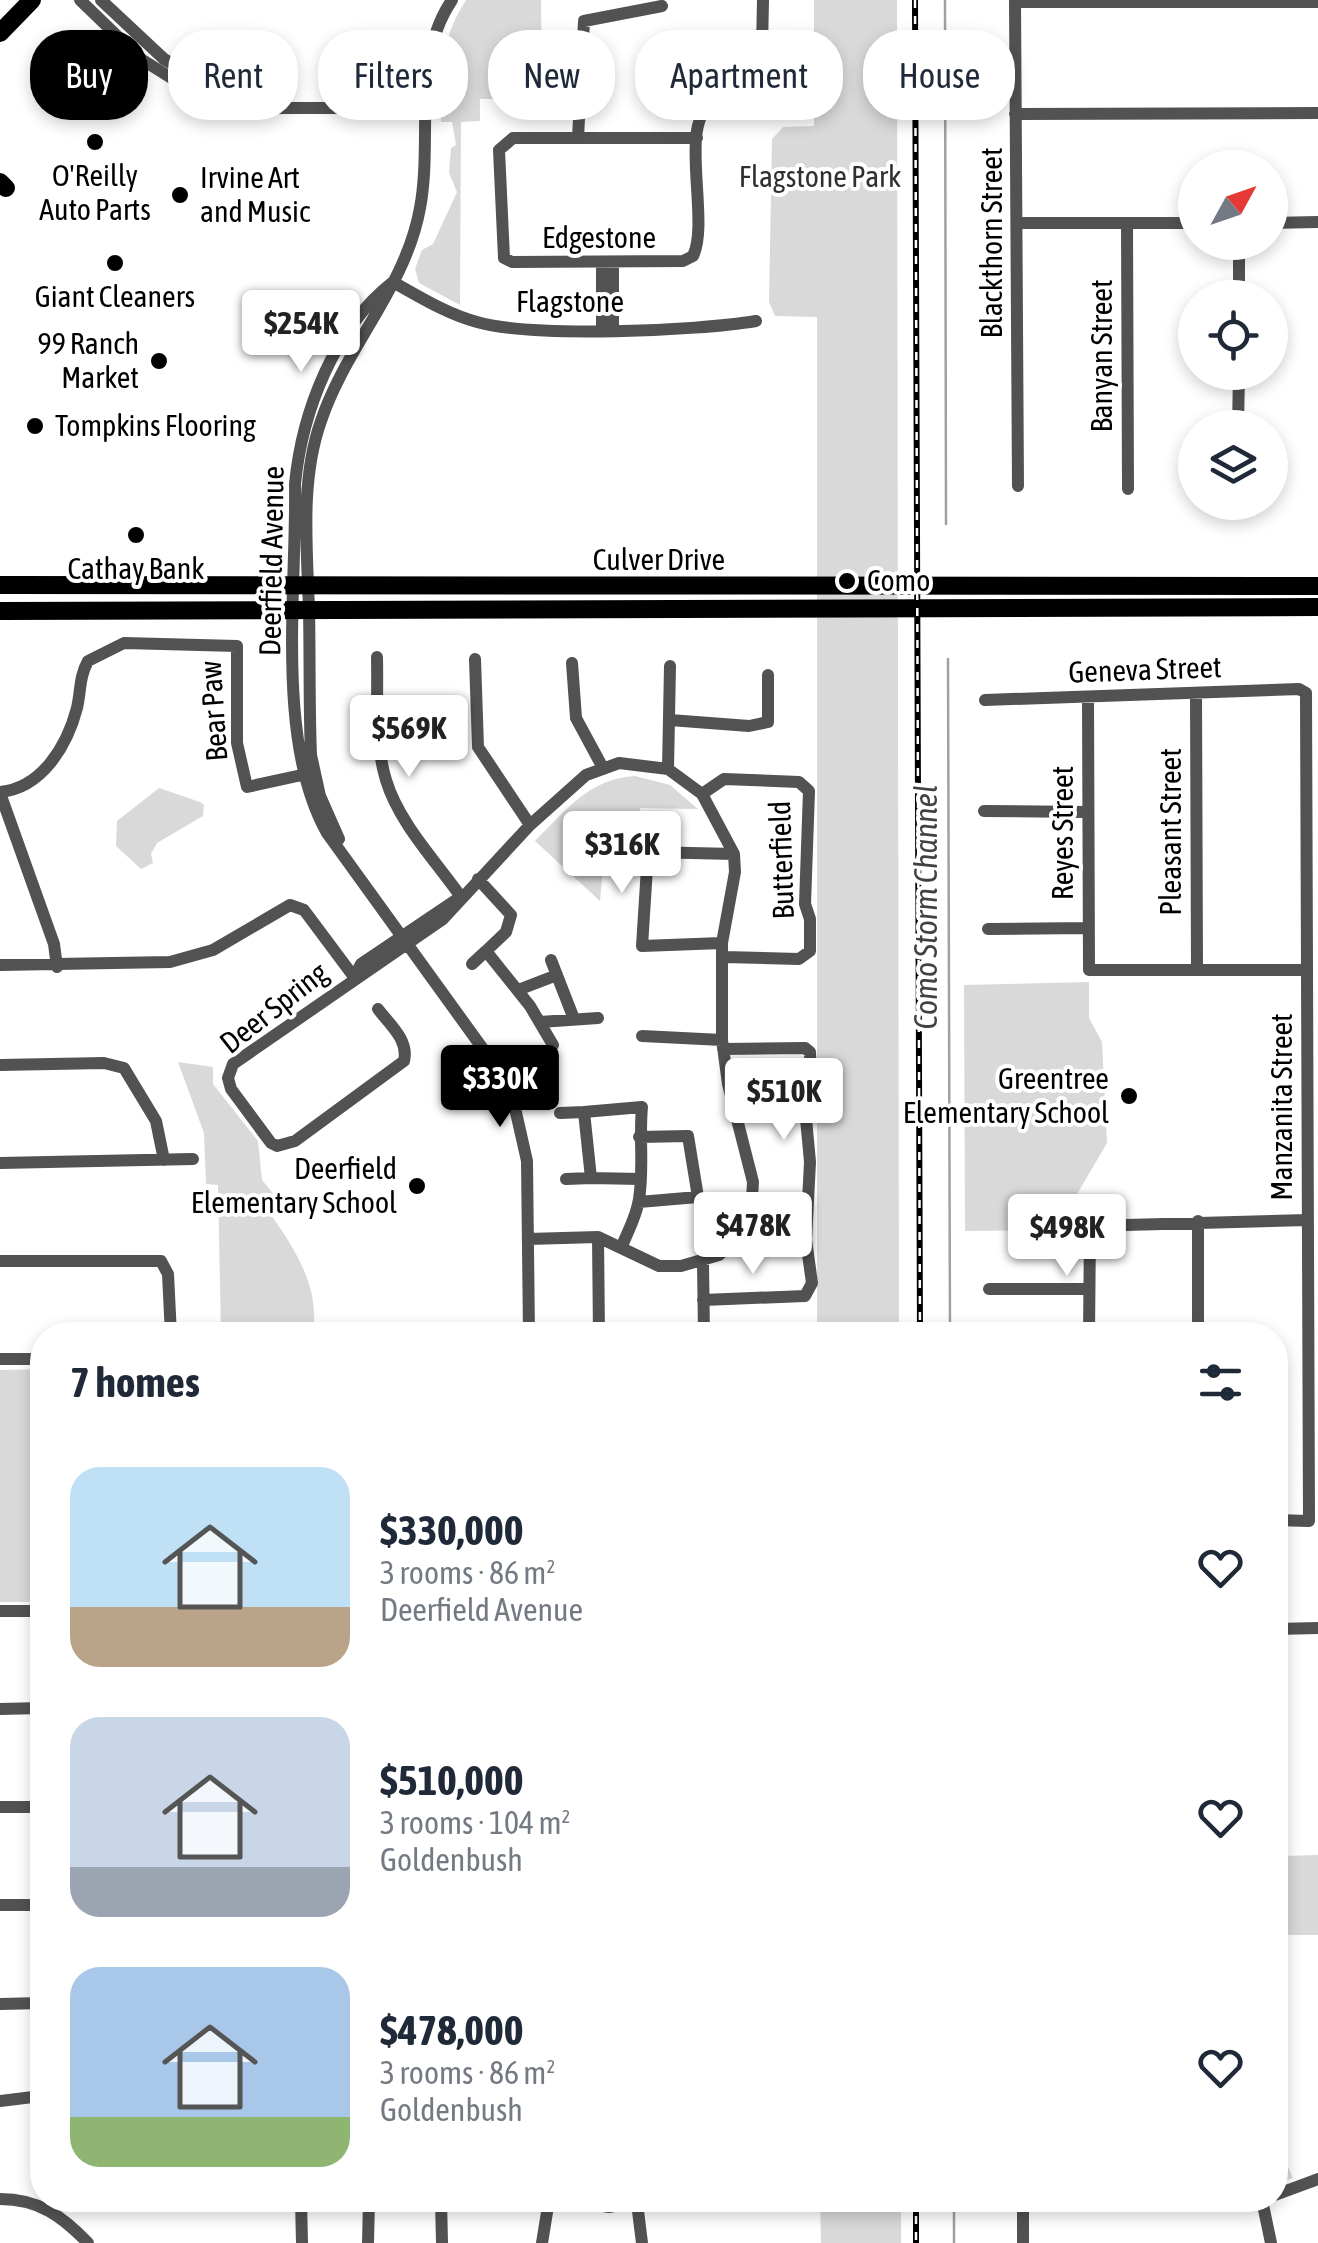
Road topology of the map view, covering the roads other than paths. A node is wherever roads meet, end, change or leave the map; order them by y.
1 (32, 0) edge
2 (80, 0) edge
3 (100, 0) edge
4 (452, 0) edge
5 (763, 0) edge
6 (1015, 1) edge
7 (1318, 2) edge
8 (662, 6) dead end
9 (436, 30) edge
10 (0, 32) edge
11 (168, 62) edge
12 (168, 75) edge
13 (1016, 114) junction
14 (1318, 114) edge
15 (425, 120) edge
16 (578, 138) junction
17 (697, 138) junction
18 (1178, 222) edge
19 (1288, 222) edge
20 (1318, 222) edge
21 (1018, 223) junction
22 (1127, 223) junction
23 (608, 264) junction
24 (392, 282) junction
25 (756, 322) dead end
26 (608, 328) junction
27 (1018, 486) dead end
28 (1128, 489) dead end
29 (302, 584) junction
30 (0, 585) edge
31 (1318, 586) edge
32 (99, 587) junction
33 (1318, 607) edge
34 (70, 610) junction
35 (302, 611) junction
36 (0, 612) edge
37 (377, 657) dead end
38 (475, 659) dead end
39 (572, 662) dead end
40 (670, 666) dead end
41 (768, 674) dead end
42 (1196, 694) junction
43 (1306, 694) joint
44 (1088, 697) junction
45 (985, 700) dead end
46 (670, 720) junction
47 (603, 768) junction
48 (668, 769) junction
49 (308, 774) junction
50 (0, 793) edge
51 (702, 794) junction
52 (984, 811) dead end
53 (1087, 812) junction
54 (530, 825) junction
55 (1312, 835) edge
56 (734, 854) junction
57 (478, 879) junction
58 (461, 896) junction
59 (1088, 928) junction
60 (988, 929) dead end
61 (405, 939) junction
62 (723, 950) junction
63 (486, 951) junction
64 (551, 960) dead end
65 (0, 964) edge
66 (472, 964) dead end
67 (57, 967) junction
68 (1197, 970) junction
69 (1306, 970) junction
70 (557, 975) junction
71 (354, 977) junction
72 (518, 990) junction
73 (378, 1010) dead end
74 (598, 1018) dead end
75 (574, 1019) junction
76 (540, 1022) junction
77 (642, 1036) dead end
78 (552, 1045) dead end
79 (723, 1045) junction
80 (0, 1065) edge
81 (584, 1112) junction
82 (560, 1113) dead end
83 (639, 1136) junction
84 (193, 1159) dead end
85 (164, 1160) junction
86 (0, 1163) edge
87 (591, 1178) junction
88 (566, 1179) dead end
89 (640, 1179) junction
90 (639, 1202) junction
91 (1307, 1220) junction
92 (1198, 1221) junction
93 (528, 1238) junction
94 (598, 1238) junction
95 (622, 1246) junction
96 (0, 1261) edge
97 (702, 1263) junction
98 (1088, 1288) junction
99 (989, 1289) dead end
100 (703, 1300) junction
101 (170, 1322) edge
102 (528, 1322) edge
103 (599, 1322) edge
104 (704, 1322) edge
105 (1089, 1322) edge
106 (1198, 1322) edge
107 (0, 1359) edge
108 (30, 1359) edge
109 (1313, 1389) edge
110 (1288, 1520) edge
111 (30, 1611) edge
112 (0, 1612) edge
113 (1318, 1628) edge
114 (1288, 1629) edge
115 (0, 1708) edge
116 (30, 1708) edge
117 (30, 1806) edge
118 (0, 1807) edge
119 (30, 1904) edge
120 (0, 1905) edge
121 (30, 2003) edge
122 (0, 2004) edge
123 (30, 2097) edge
124 (0, 2101) edge
125 (1318, 2179) edge
126 (1288, 2190) edge
127 (0, 2199) edge
128 (30, 2204) edge
129 (50, 2212) edge
130 (301, 2212) edge
131 (369, 2212) edge
132 (441, 2212) edge
133 (547, 2212) edge
134 (640, 2212) edge
135 (1023, 2212) edge
136 (1265, 2212) edge
137 (88, 2243) edge
138 (302, 2243) edge
139 (368, 2243) edge
140 (442, 2243) edge
141 (542, 2243) edge
142 (642, 2243) edge
143 (1023, 2243) edge
144 (1271, 2243) edge

1 - 10 main road
2 - 12 street
3 - 11 street
4 - 9 street, Deerfield Avenue
5 - 17 street
6 - 7 street
6 - 13 street, Blackthorn Street
8 - 16 street
13 - 14 street
13 - 21 street, Blackthorn Street
15 - 24 street, Deerfield Avenue
16 - 17 street
16 - 23 street, Edgestone
17 - 23 street, Edgestone
18 - 22 street
19 - 20 street
21 - 22 street
21 - 27 street, Blackthorn Street
22 - 28 street, Banyan Street
23 - 26 street
24 - 26 street, Flagstone
24 - 29 street, Deerfield Avenue
25 - 26 street, Flagstone
29 - 31 main road, Culver Drive
29 - 32 main road, Culver Drive
29 - 35 street, Deerfield Avenue
30 - 32 main road, Culver Drive
32 - 34 main road
33 - 35 main road, Culver Drive
34 - 35 main road, Culver Drive
34 - 36 main road, Culver Drive
35 - 49 street, Deerfield Avenue
37 - 58 street
38 - 54 street
39 - 47 street
40 - 46 street
41 - 46 street
42 - 43 street, Geneva Street
42 - 44 street, Geneva Street
42 - 68 street, Pleasant Street
43 - 55 street, Manzanita Street
44 - 45 street, Geneva Street
44 - 53 street, Reyes Street
46 - 48 street
47 - 48 street
47 - 54 street, Deer Spring
48 - 51 street
49 - 50 street, Bear Paw
49 - 61 street, Deerfield Avenue
50 - 67 street, Bear Paw
51 - 56 street
51 - 62 street, Butterfield
52 - 53 street
53 - 59 street, Reyes Street
54 - 57 street, Deer Spring
55 - 69 street, Manzanita Street
56 - 62 street
56 - 62 street
57 - 58 street, Deer Spring
57 - 63 street
58 - 61 street, Deer Spring
59 - 60 street
59 - 68 street, Reyes Street
61 - 71 street, Deer Spring
61 - 93 street, Deerfield Avenue
62 - 79 street
63 - 66 street
63 - 72 street
64 - 70 street
65 - 67 street
67 - 71 street
68 - 69 street
69 - 91 street, Manzanita Street
70 - 72 street
70 - 75 street
71 - 73 street, Deer Spring
72 - 76 street
74 - 75 street
75 - 76 street
76 - 78 street
77 - 79 street
79 - 97 street
79 - 100 street
80 - 85 street
81 - 82 street
81 - 83 street
81 - 87 street
83 - 89 street
83 - 90 street
84 - 85 street
85 - 86 street
87 - 88 street
87 - 89 street
89 - 90 street
90 - 95 street
91 - 92 street
91 - 109 street, Manzanita Street
92 - 98 street
92 - 106 street
93 - 94 street
93 - 102 street, Deerfield Avenue
94 - 95 street
94 - 103 street
95 - 97 street
96 - 101 street
97 - 100 street
98 - 99 street
98 - 105 street
100 - 104 street
107 - 108 street
109 - 110 street, Manzanita Street
111 - 112 street
113 - 114 street
115 - 116 street
117 - 118 street
119 - 120 street
121 - 122 street
123 - 124 street
125 - 126 street
127 - 128 street
129 - 137 street
130 - 138 street
131 - 139 street
132 - 140 street
133 - 141 street
134 - 142 street
135 - 143 street
136 - 144 street

